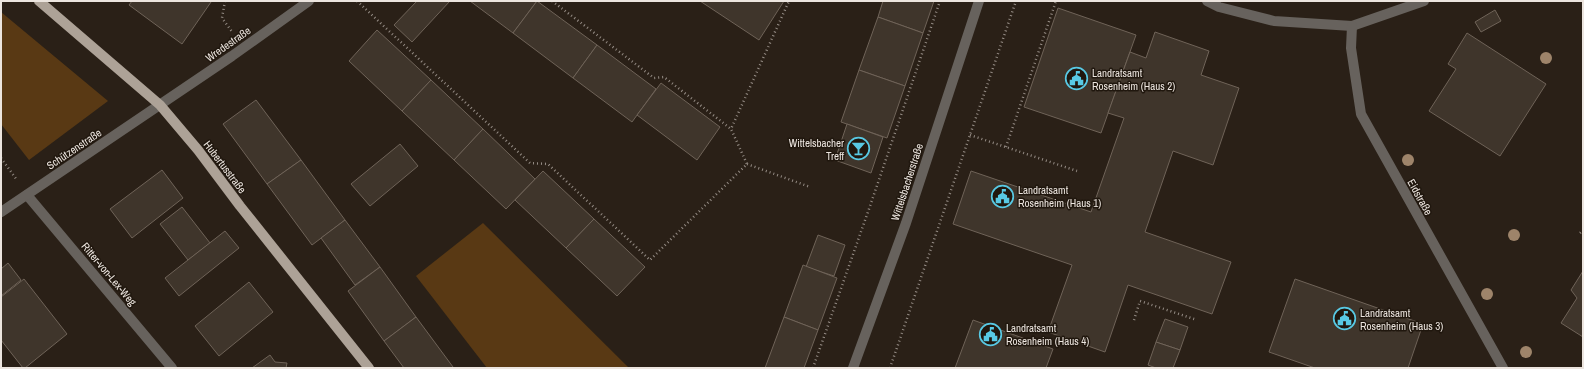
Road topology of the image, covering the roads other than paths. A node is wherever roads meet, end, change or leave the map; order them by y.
1 (40, 1) edge
2 (309, 1) edge
3 (979, 1) edge
4 (1207, 1) edge
5 (1424, 1) edge
6 (1352, 26) junction
7 (160, 105) junction
8 (27, 195) junction
9 (1, 212) edge
10 (172, 368) edge
11 (369, 368) edge
12 (853, 368) edge
13 (1503, 368) edge

1 - 7 main road, Hubertusstraße
2 - 7 street, Wredestraße
3 - 12 street, Wittelsbacherstraße
4 - 6 street
5 - 6 street
6 - 13 street, Eidstraße
7 - 8 street, Schützenstraße
7 - 11 main road, Hubertusstraße
8 - 9 street, Schützenstraße
8 - 10 street, Ritter-von-Lex-Weg

